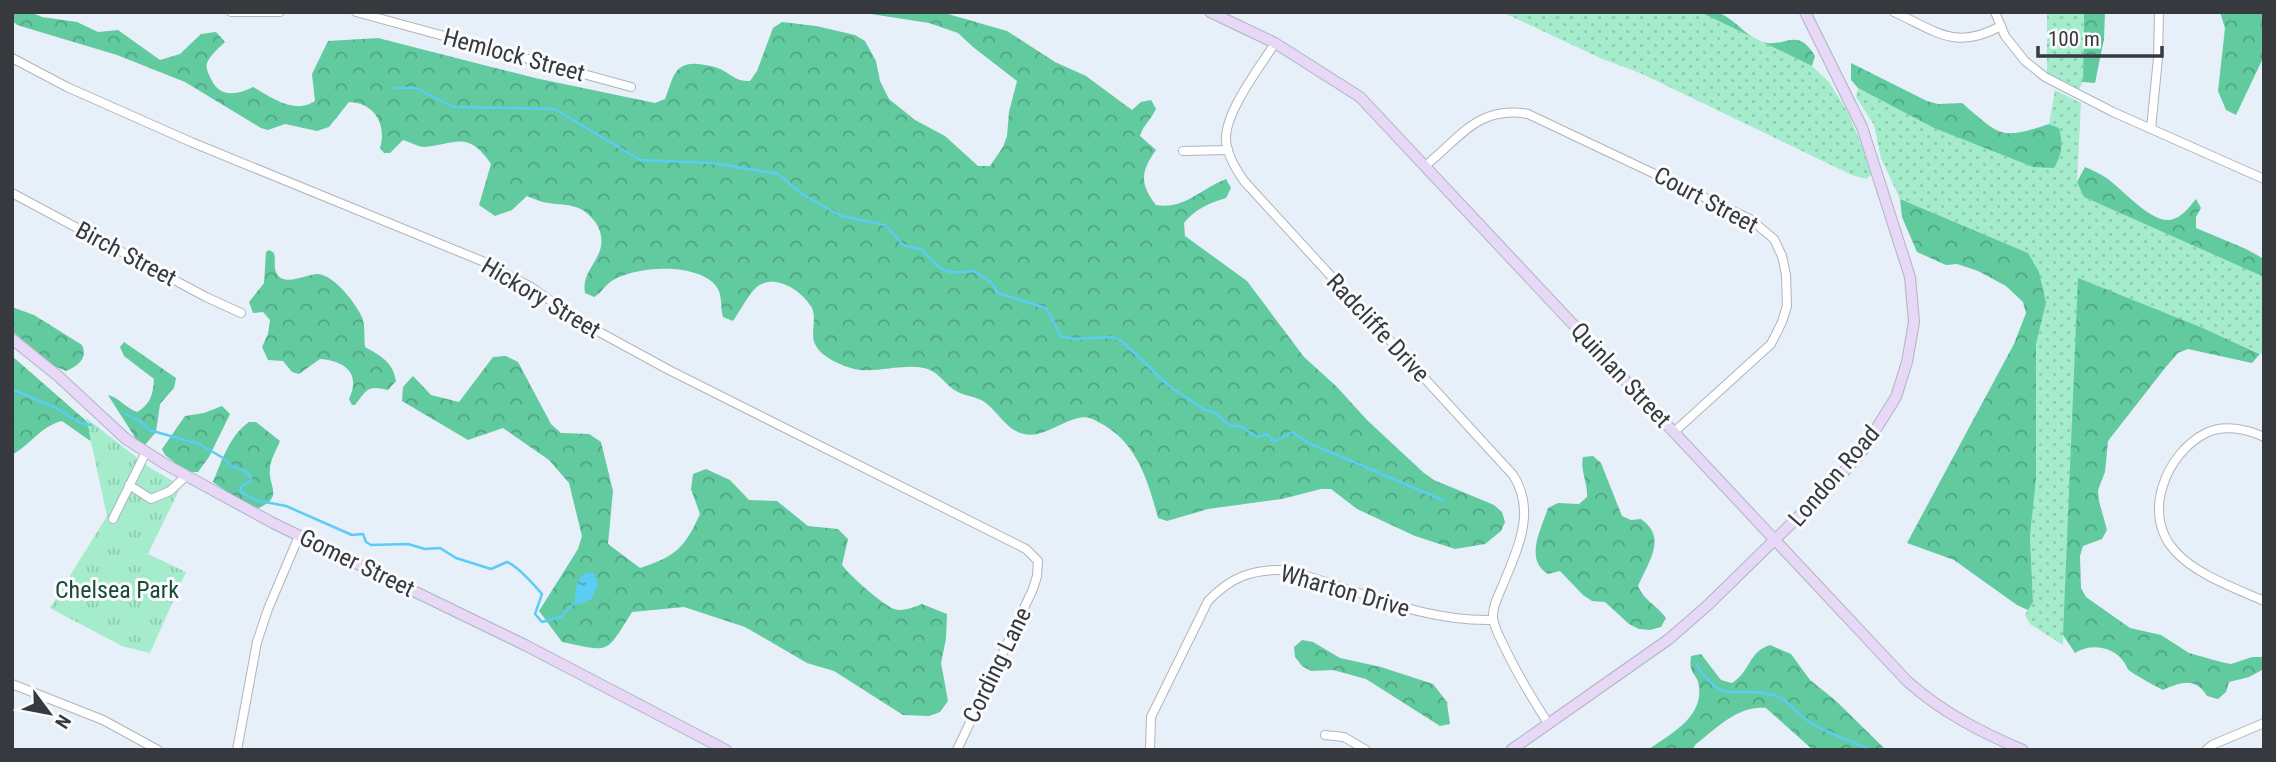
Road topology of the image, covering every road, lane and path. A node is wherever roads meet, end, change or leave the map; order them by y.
1 (231, 12) edge
2 (280, 12) edge
3 (356, 12) edge
4 (1210, 12) edge
5 (1894, 12) edge
6 (1995, 12) edge
7 (2159, 12) edge
8 (1808, 13) edge
9 (2001, 26) junction
10 (1275, 43) junction
11 (12, 58) edge
12 (631, 87) dead end
13 (2151, 129) junction
14 (1228, 150) junction
15 (1183, 151) dead end
16 (1425, 166) junction
17 (2264, 179) edge
18 (12, 193) edge
19 (242, 313) dead end
20 (12, 339) edge
21 (1674, 432) junction
22 (2264, 437) edge
23 (146, 452) junction
24 (186, 476) junction
25 (129, 485) junction
26 (113, 519) dead end
27 (299, 536) junction
28 (1775, 541) junction
29 (1036, 580) joint
30 (2264, 601) edge
31 (1493, 620) junction
32 (12, 684) edge
33 (1548, 723) junction
34 (2264, 723) edge
35 (1325, 735) dead end
36 (158, 750) edge
37 (237, 750) edge
38 (726, 750) edge
39 (957, 750) edge
40 (1150, 750) edge
41 (1366, 750) edge
42 (1510, 750) edge
43 (2023, 750) edge
44 (2206, 750) edge

1 - 2 street
3 - 12 street, Hemlock Street
4 - 10 street, Quinlan Street
5 - 9 street
6 - 9 street
7 - 13 street
8 - 28 street, London Road
9 - 13 street
10 - 14 street
10 - 16 street, Quinlan Street
11 - 29 street, Hickory Street
13 - 17 street
14 - 15 street
14 - 31 street, Radcliffe Drive
16 - 21 street, Quinlan Street
16 - 21 street, Court Street
18 - 19 street, Birch Street
20 - 23 street, Gomer Street
21 - 28 street, Quinlan Street
22 - 30 street
23 - 24 street, Gomer Street
23 - 25 street
24 - 25 street
24 - 27 street, Gomer Street
25 - 26 street
27 - 37 street
27 - 38 street, Gomer Street
28 - 33 street, London Road
28 - 43 street, Quinlan Street
29 - 39 street, Cording Lane
31 - 33 street
31 - 40 street, Wharton Drive
32 - 36 street
33 - 42 street, London Road
34 - 44 street
35 - 41 street

